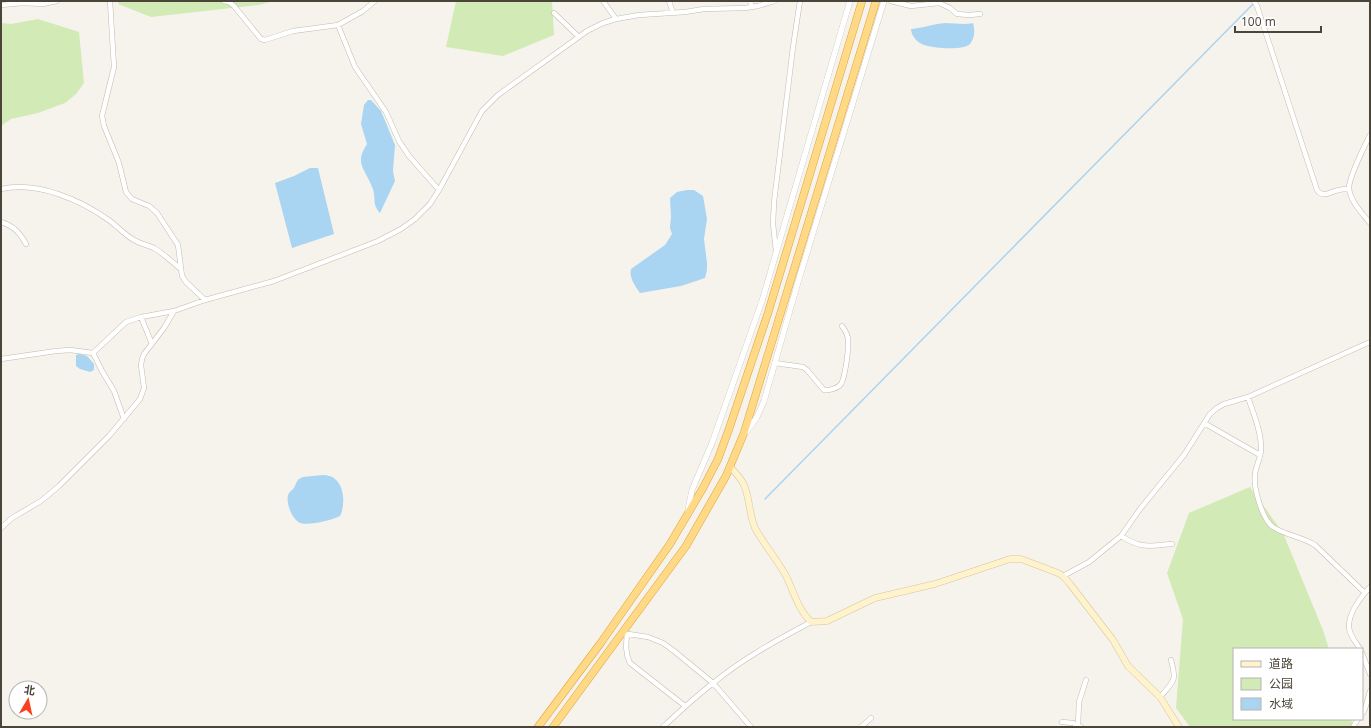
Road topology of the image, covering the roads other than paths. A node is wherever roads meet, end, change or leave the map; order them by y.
1 (56, 1) edge
2 (110, 1) edge
3 (224, 1) edge
4 (375, 1) edge
5 (603, 1) edge
6 (668, 1) edge
7 (750, 1) edge
8 (774, 1) edge
9 (800, 1) edge
10 (850, 1) edge
11 (862, 1) edge
12 (876, 1) edge
13 (884, 1) edge
14 (891, 1) edge
15 (1254, 1) edge
16 (1, 5) edge
17 (752, 7) junction
18 (554, 13) dead end
19 (673, 13) junction
20 (980, 14) dead end
21 (616, 19) junction
22 (338, 25) junction
23 (579, 37) junction
24 (1370, 135) edge
25 (1, 189) edge
26 (1349, 189) junction
27 (439, 190) junction
28 (1, 222) edge
29 (1370, 222) edge
30 (26, 244) dead end
31 (776, 251) junction
32 (181, 269) junction
33 (205, 300) junction
34 (174, 311) junction
35 (141, 317) junction
36 (842, 326) dead end
37 (1370, 342) edge
38 (152, 344) junction
39 (93, 352) junction
40 (1, 359) edge
41 (775, 363) junction
42 (1248, 397) junction
43 (124, 419) junction
44 (1204, 423) junction
45 (744, 433) junction
46 (1260, 455) junction
47 (730, 467) junction
48 (687, 516) junction
49 (1, 528) edge
50 (1122, 536) junction
51 (1172, 544) dead end
52 (1063, 576) junction
53 (1370, 587) edge
54 (1365, 592) junction
55 (811, 622) junction
56 (625, 633) junction
57 (1359, 648) edge
58 (1363, 656) edge
59 (1171, 660) dead end
60 (1370, 674) edge
61 (1086, 680) dead end
62 (713, 683) junction
63 (1370, 691) edge
64 (1160, 697) junction
65 (685, 706) junction
66 (1363, 712) edge
67 (871, 718) dead end
68 (1062, 722) dead end
69 (1079, 726) edge
70 (538, 727) edge
71 (553, 727) edge
72 (663, 727) edge
73 (751, 727) edge
74 (861, 727) edge
75 (1179, 727) edge

1 - 16 street
2 - 32 street
3 - 22 street
4 - 22 street
5 - 21 street
6 - 19 street
7 - 17 street
8 - 17 street
9 - 31 street
10 - 31 street
11 - 48 highway
12 - 45 highway
13 - 41 street
14 - 20 street
15 - 26 street
17 - 19 street
18 - 23 street
19 - 21 street
21 - 23 street
22 - 27 street
23 - 27 street
24 - 26 street
25 - 32 street
26 - 29 street
27 - 33 street
28 - 30 street
31 - 48 street
32 - 33 street
33 - 34 street
34 - 35 street
34 - 38 street
35 - 38 street
35 - 39 street
36 - 41 street
37 - 42 street
38 - 43 street
39 - 40 street
39 - 43 street
41 - 45 street
42 - 44 street
42 - 46 street
43 - 49 street
44 - 46 street
44 - 50 street
45 - 47 highway
46 - 54 street
47 - 55 main road
47 - 56 highway
48 - 70 highway
50 - 51 street
50 - 52 street
52 - 55 main road
52 - 64 main road
53 - 54 street
54 - 57 street
55 - 62 street
56 - 62 street
56 - 65 street
56 - 71 highway
58 - 60 street
59 - 64 street
61 - 69 street
62 - 65 street
62 - 73 street
63 - 66 street
64 - 75 main road
65 - 72 street
67 - 74 street
68 - 69 street

